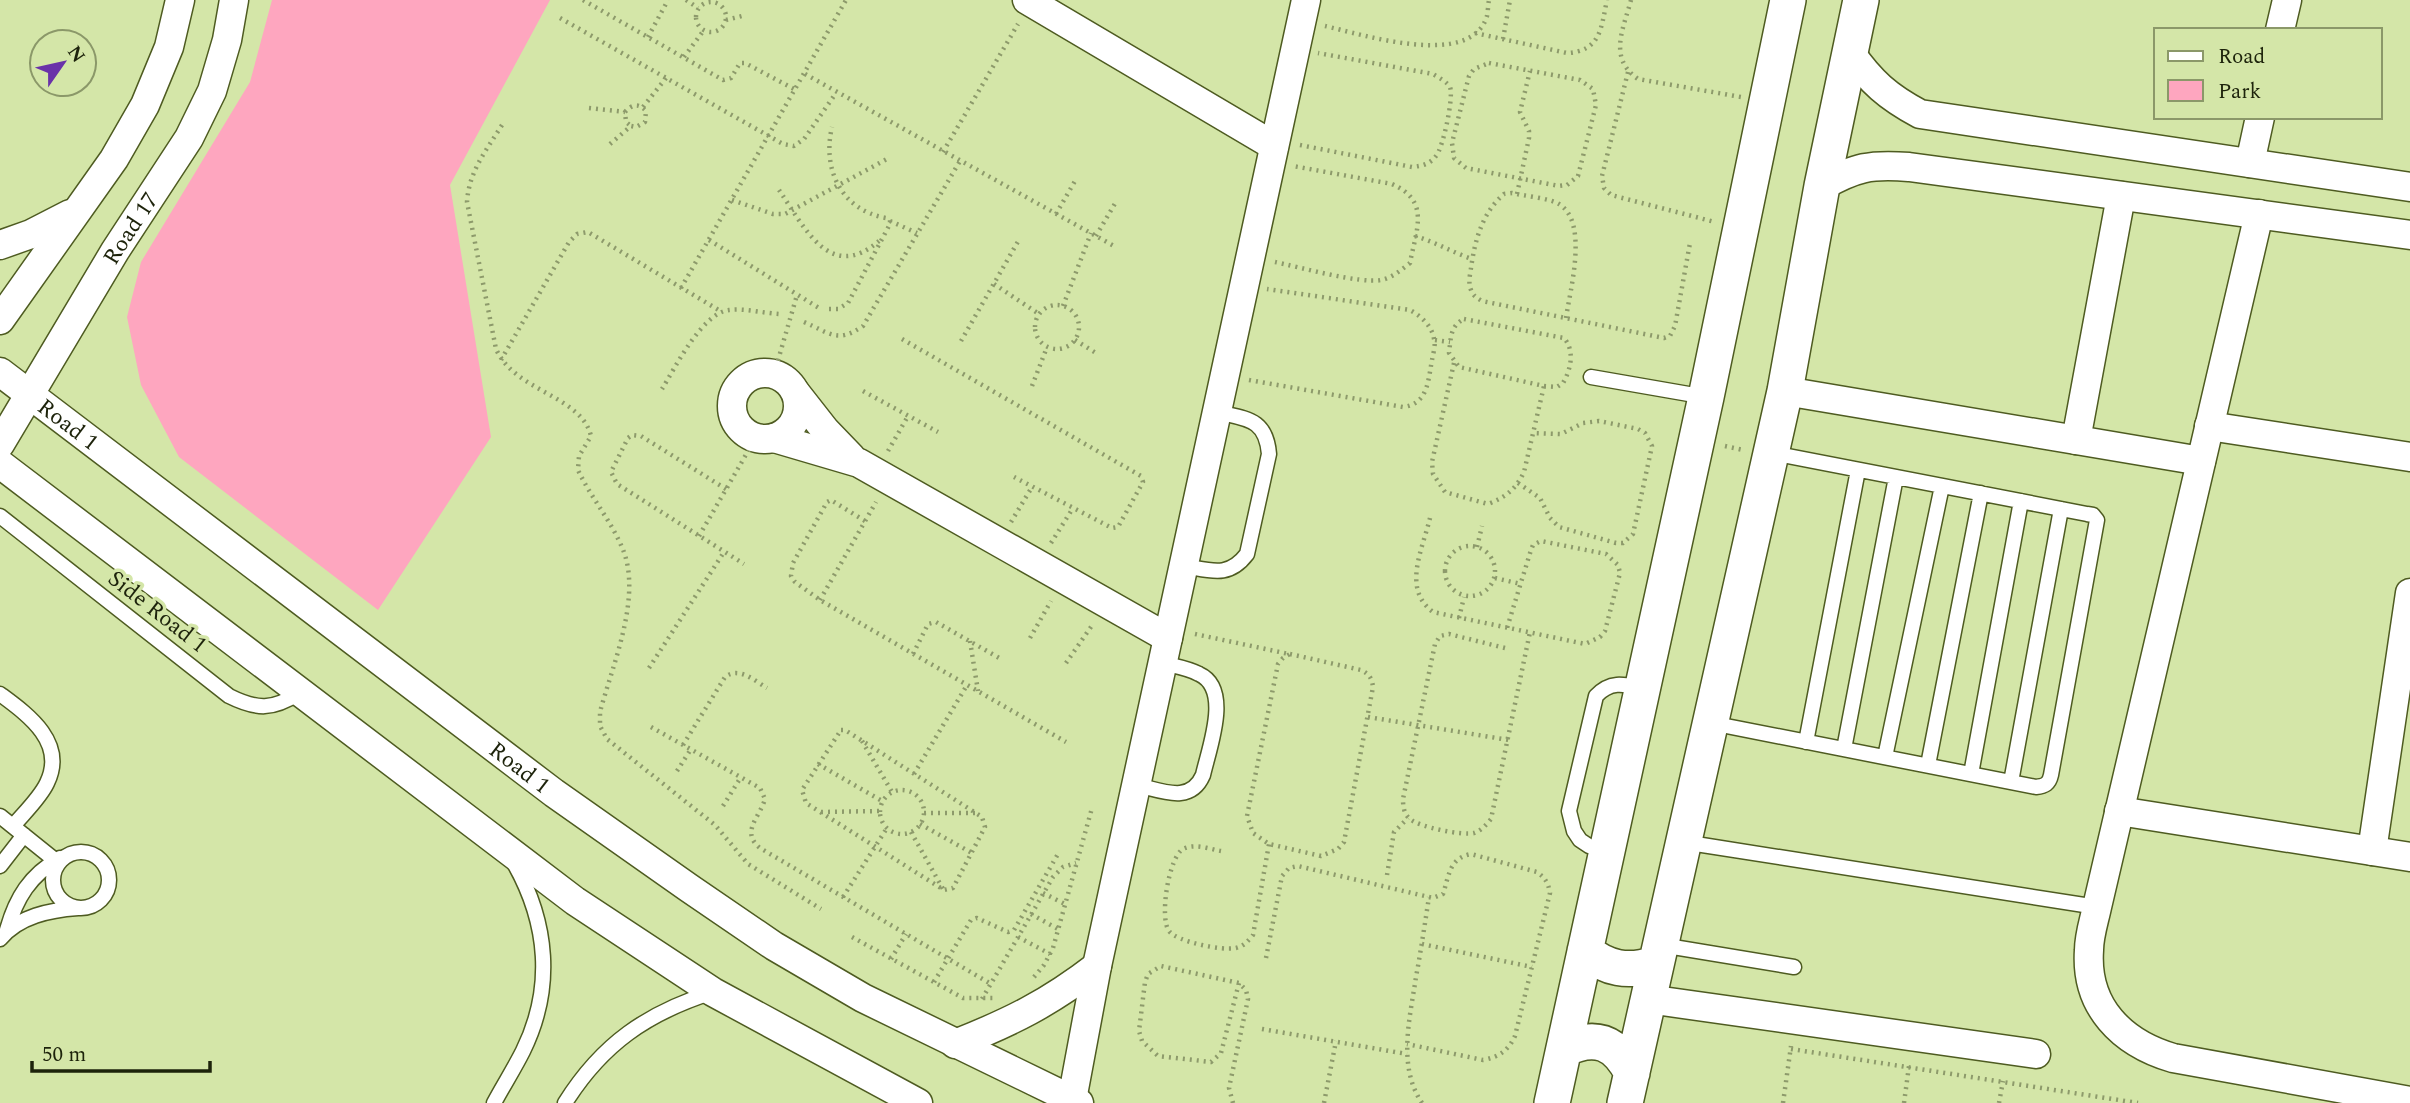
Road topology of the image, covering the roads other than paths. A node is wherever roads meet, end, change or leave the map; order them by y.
1 (180, 0) edge
2 (234, 0) edge
3 (1788, 0) edge
4 (1861, 0) edge
5 (2287, 0) edge
6 (1030, 1) edge
7 (1304, 10) edge
8 (2280, 28) edge
9 (1850, 52) junction
10 (2260, 119) edge
11 (1273, 149) junction
12 (2250, 163) junction
13 (1822, 186) junction
14 (2410, 187) edge
15 (2120, 196) junction
16 (75, 211) junction
17 (2259, 215) junction
18 (2410, 235) edge
19 (0, 245) edge
20 (0, 320) edge
21 (0, 372) edge
22 (1591, 376) dead end
23 (1785, 391) junction
24 (796, 393) junction
25 (30, 395) junction
26 (1706, 397) junction
27 (1217, 412) junction
28 (2210, 426) junction
29 (765, 438) junction
30 (2076, 440) junction
31 (0, 444) edge
32 (1770, 455) junction
33 (2410, 457) edge
34 (2201, 461) junction
35 (0, 464) edge
36 (1858, 470) junction
37 (874, 472) junction
38 (1896, 477) junction
39 (1942, 486) junction
40 (1981, 493) junction
41 (2021, 501) junction
42 (2061, 509) junction
43 (0, 516) edge
44 (1183, 566) junction
45 (2410, 593) edge
46 (1167, 643) junction
47 (2404, 679) edge
48 (1643, 688) junction
49 (299, 693) junction
50 (5, 697) edge
51 (0, 713) edge
52 (1710, 723) junction
53 (1806, 742) junction
54 (1844, 749) junction
55 (1885, 757) junction
56 (1928, 765) junction
57 (1971, 774) junction
58 (2011, 782) junction
59 (1136, 785) junction
60 (2119, 811) junction
61 (0, 816) edge
62 (19, 831) junction
63 (1683, 842) junction
64 (1607, 851) junction
65 (2372, 851) junction
66 (509, 853) junction
67 (2410, 857) edge
68 (60, 858) junction
69 (0, 866) edge
70 (2097, 907) junction
71 (79, 908) junction
72 (4, 935) edge
73 (1586, 951) junction
74 (1658, 954) junction
75 (1097, 966) junction
76 (1794, 967) dead end
77 (713, 992) junction
78 (1648, 999) junction
79 (955, 1044) junction
80 (1564, 1049) junction
81 (2036, 1054) dead end
82 (1629, 1088) edge
83 (1551, 1100) edge
84 (2410, 1101) edge
85 (1076, 1102) edge
86 (494, 1103) edge
87 (565, 1103) edge
88 (918, 1103) edge

1 - 16 street
2 - 25 street, Road 17
3 - 26 street
4 - 9 street
5 - 8 street
6 - 11 street
7 - 11 street
9 - 12 street
9 - 13 street
10 - 12 street
11 - 27 street
12 - 14 street
13 - 15 street
13 - 23 street
15 - 17 street
15 - 30 street
16 - 19 street
16 - 20 street
17 - 18 street
17 - 28 street
21 - 25 street, Road 1
22 - 26 lane
23 - 30 street
23 - 32 street
24 - 29 street
24 - 29 street
24 - 37 street
25 - 31 street, Road 17
25 - 79 street, Road 1
26 - 48 street
27 - 44 street
27 - 44 lane
28 - 33 street
28 - 34 street
29 - 37 street
30 - 34 street
32 - 36 lane
32 - 52 street
34 - 60 street
35 - 49 street
36 - 38 lane
36 - 53 lane
37 - 46 street
38 - 39 lane
38 - 54 lane
39 - 40 lane
39 - 55 lane
40 - 41 lane
40 - 56 lane
41 - 42 lane
41 - 57 lane
42 - 58 lane
42 - 58 lane
43 - 49 lane, Side Road 1
44 - 46 street
45 - 47 street
46 - 59 street
46 - 59 lane
47 - 65 street
48 - 64 street
48 - 64 lane
49 - 66 street
50 - 51 lane
50 - 62 lane
52 - 53 lane
52 - 63 street
53 - 54 lane
54 - 55 lane
55 - 56 lane
56 - 57 lane
57 - 58 lane
59 - 75 street
60 - 65 street
60 - 70 street
61 - 62 lane
62 - 68 lane
62 - 69 lane
63 - 70 lane
63 - 74 street
64 - 73 street
65 - 67 street
66 - 77 street
66 - 86 lane
68 - 71 lane
68 - 71 lane
68 - 72 lane
70 - 84 street
71 - 72 lane
73 - 74 street
73 - 80 street
74 - 76 lane
74 - 78 street
75 - 79 street
75 - 85 street
77 - 87 lane
77 - 88 street
78 - 81 street
78 - 82 street
79 - 85 street, Road 1
80 - 82 street
80 - 83 street

